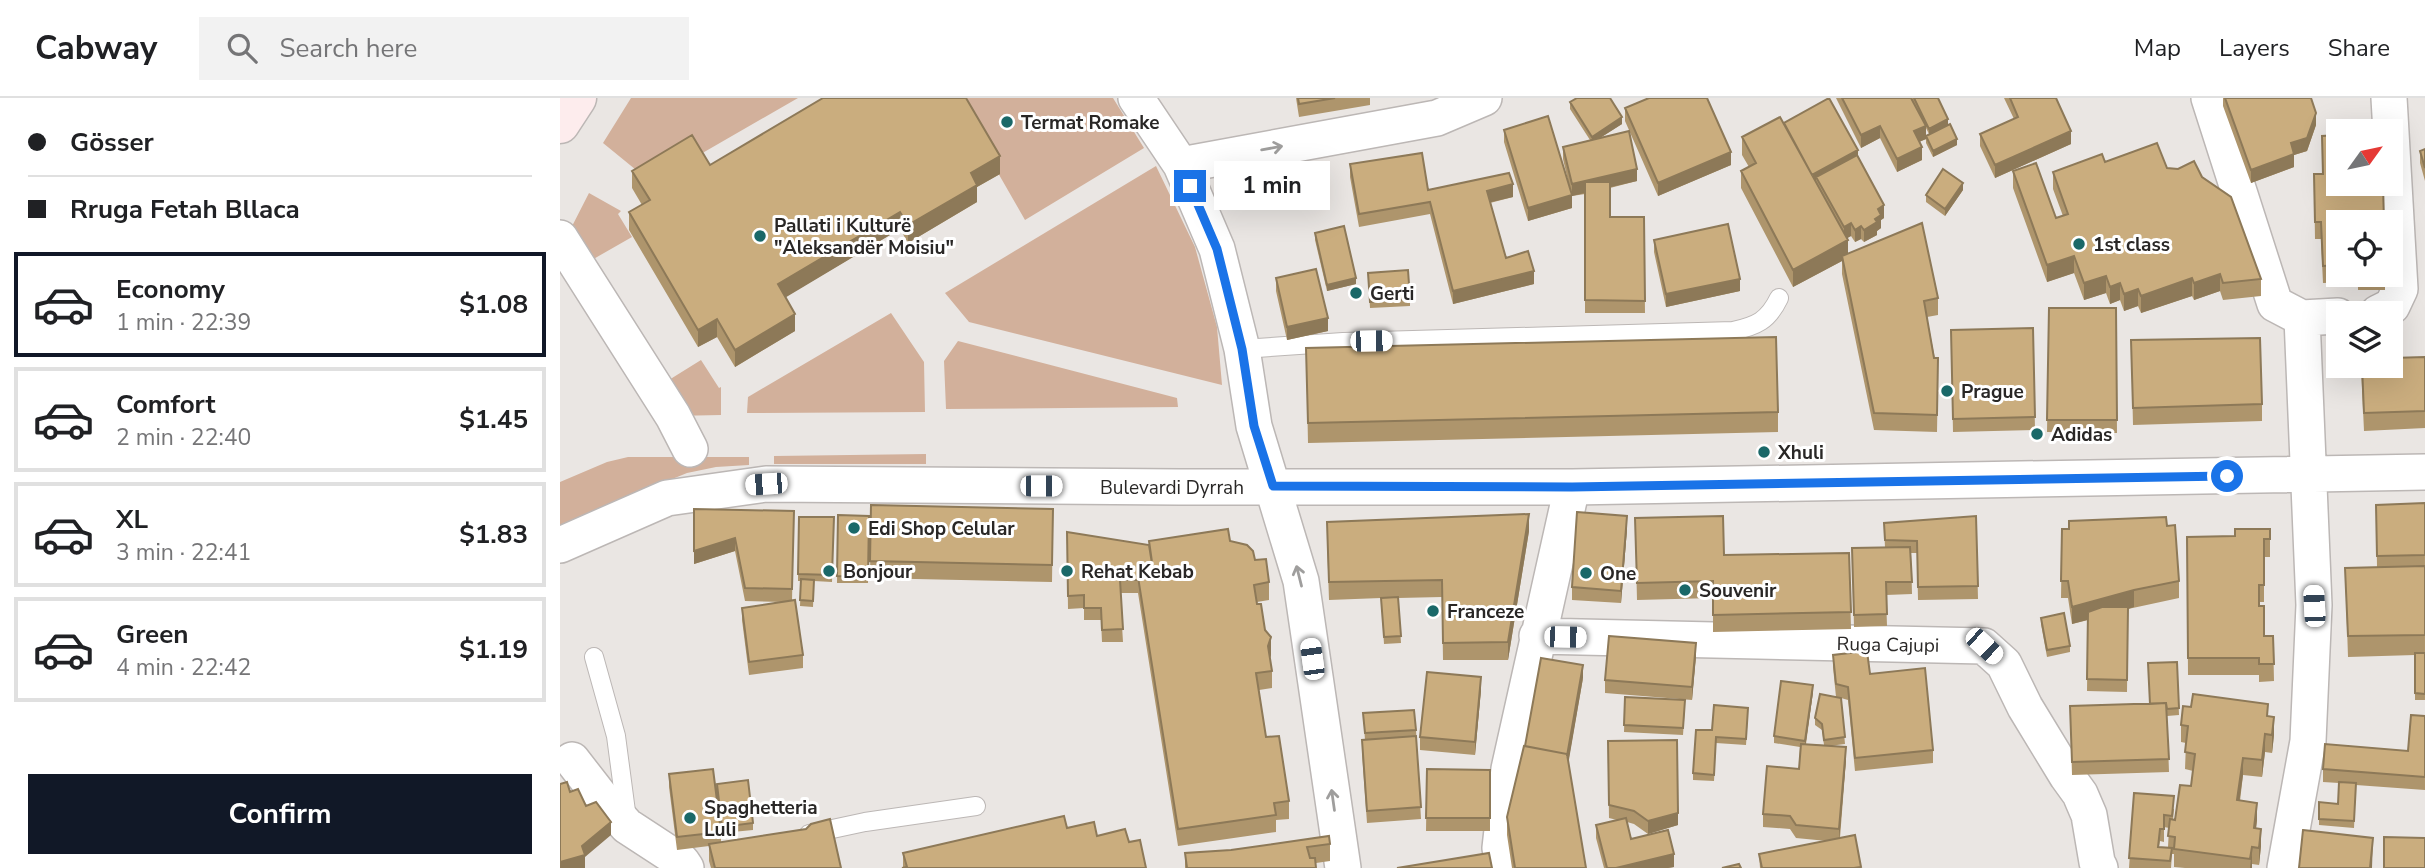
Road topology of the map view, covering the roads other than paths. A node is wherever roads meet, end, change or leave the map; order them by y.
1 (576, 98) edge
2 (1136, 98) edge
3 (1484, 98) edge
4 (2209, 98) edge
5 (2389, 98) edge
6 (560, 124) edge
7 (1181, 165) junction
8 (560, 238) edge
9 (1779, 298) dead end
10 (2394, 301) edge
11 (2326, 317) edge
12 (2302, 318) junction
13 (1242, 349) junction
14 (690, 449) dead end
15 (2425, 472) edge
16 (2308, 474) junction
17 (1273, 486) junction
18 (1572, 487) junction
19 (560, 545) edge
20 (1537, 636) junction
21 (594, 657) dead end
22 (572, 760) dead end
23 (976, 806) dead end
24 (628, 825) junction
25 (787, 839) edge
26 (688, 863) edge
27 (1343, 868) edge
28 (1504, 868) edge
29 (2100, 868) edge
30 (2285, 868) edge

1 - 6 main road
2 - 7 street
7 -> 3 street
4 - 12 street
5 - 10 street
7 - 13 street
8 - 14 street
9 - 13 lane
11 - 12 street
12 - 16 street
13 - 17 street
15 - 16 street, Bulevardi Dyrrah
16 - 18 street, Bulevardi Dyrrah
16 - 30 street
17 - 18 street, Bulevardi Dyrrah
17 - 19 street, Bulevardi Dyrrah
27 -> 17 street
18 - 20 street
20 - 28 street
20 - 29 street, Ruga Cajupi
21 - 24 lane
22 - 24 street
23 - 25 lane
24 - 26 street

